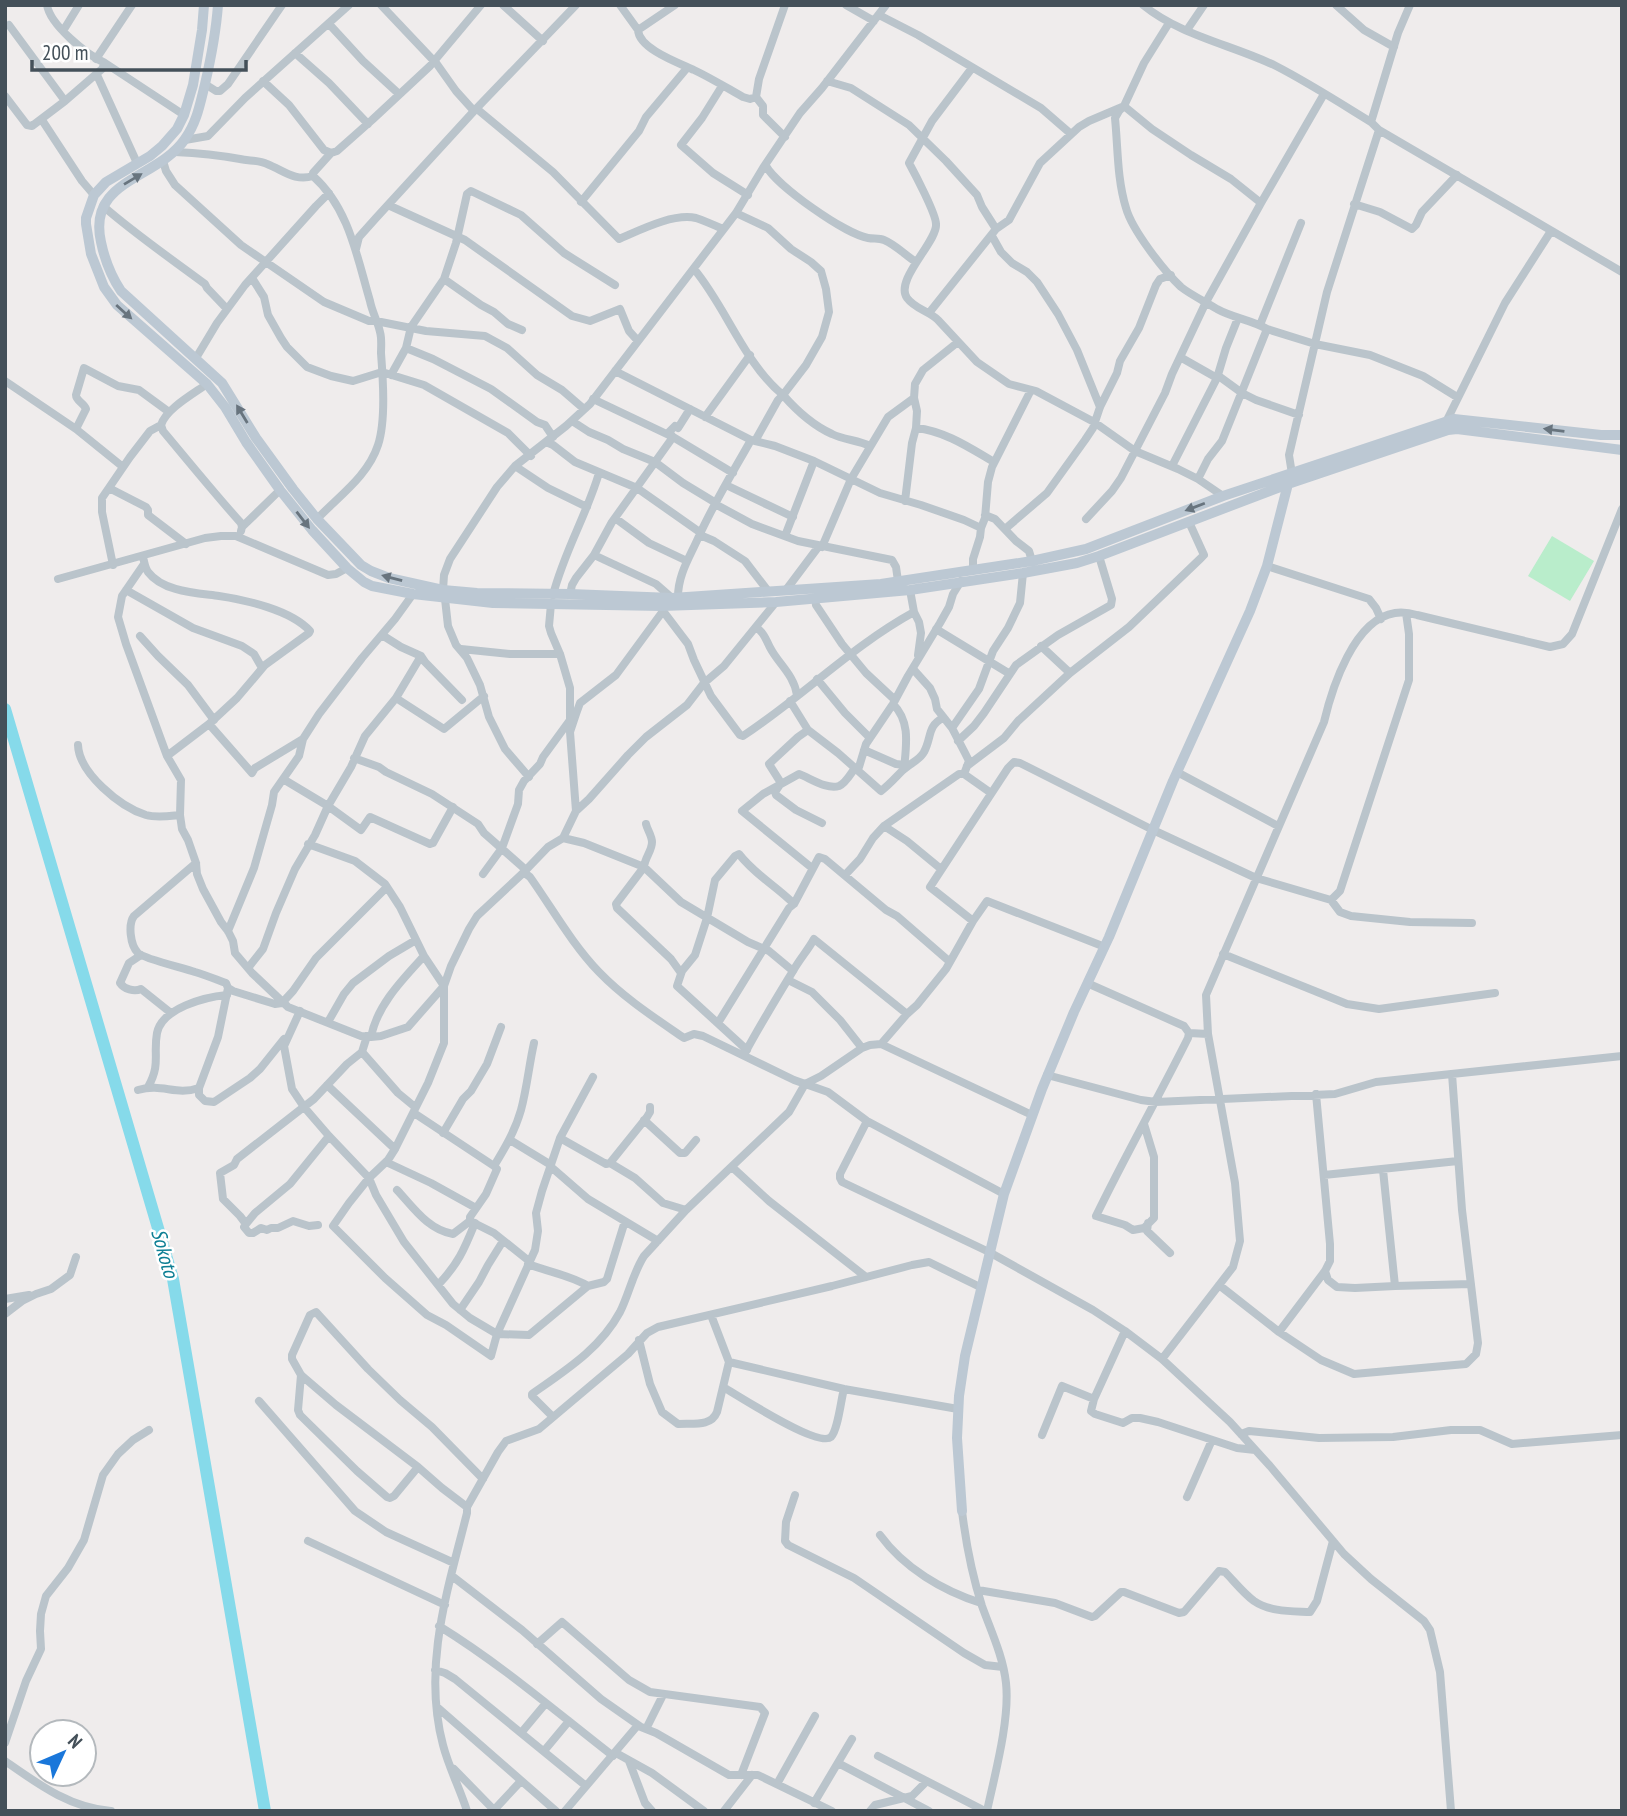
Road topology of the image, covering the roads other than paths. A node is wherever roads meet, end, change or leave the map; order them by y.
1 (47, 5) edge
2 (79, 5) edge
3 (132, 5) edge
4 (204, 5) edge
5 (218, 5) edge
6 (282, 5) edge
7 (349, 5) edge
8 (381, 5) edge
9 (481, 5) edge
10 (503, 5) edge
11 (576, 5) edge
12 (620, 5) edge
13 (675, 5) edge
14 (785, 5) edge
15 (846, 5) edge
16 (886, 5) edge
17 (1143, 5) edge
18 (1204, 5) edge
19 (1336, 5) edge
20 (1410, 5) edge
21 (876, 18) junction
22 (1169, 23) junction
23 (329, 24) junction
24 (9, 25) dead end
25 (638, 30) junction
26 (1188, 30) junction
27 (62, 31) junction
28 (542, 41) junction
29 (1394, 47) junction
30 (295, 53) junction
31 (434, 60) junction
32 (100, 61) junction
33 (687, 68) junction
34 (972, 68) junction
35 (97, 75) junction
36 (263, 81) junction
37 (827, 81) junction
38 (205, 84) junction
39 (722, 86) junction
40 (399, 94) junction
41 (1324, 94) junction
42 (5, 96) edge
43 (756, 97) junction
44 (65, 102) junction
45 (1124, 106) junction
46 (476, 110) junction
47 (184, 115) junction
48 (42, 120) junction
49 (1371, 121) junction
50 (368, 124) junction
51 (1379, 130) junction
52 (1072, 134) junction
53 (785, 137) junction
54 (922, 138) junction
55 (185, 140) junction
56 (174, 152) junction
57 (331, 153) junction
58 (163, 161) junction
59 (137, 163) junction
60 (766, 166) junction
61 (1457, 175) junction
62 (313, 176) junction
63 (329, 193) junction
64 (94, 195) junction
65 (748, 195) junction
66 (581, 202) junction
67 (1261, 203) junction
68 (1354, 204) junction
69 (388, 205) junction
70 (103, 206) junction
71 (88, 213) junction
72 (736, 213) junction
73 (99, 219) junction
74 (1301, 223) dead end
75 (723, 229) junction
76 (1551, 231) junction
77 (93, 232) junction
78 (994, 233) junction
79 (457, 235) junction
80 (356, 249) junction
81 (266, 262) junction
82 (916, 262) junction
83 (694, 269) junction
84 (1622, 272) edge
85 (1171, 275) junction
86 (252, 278) junction
87 (444, 279) junction
88 (615, 285) dead end
89 (1206, 302) junction
90 (227, 309) junction
91 (929, 313) junction
92 (1238, 318) junction
93 (376, 321) junction
94 (411, 327) junction
95 (1263, 327) junction
96 (522, 330) dead end
97 (638, 341) junction
98 (958, 342) junction
99 (1315, 344) junction
100 (406, 348) junction
101 (750, 355) junction
102 (1180, 357) junction
103 (196, 358) junction
104 (615, 371) junction
105 (387, 373) junction
106 (1217, 378) junction
107 (5, 381) edge
108 (207, 384) junction
109 (1031, 390) junction
110 (1241, 393) junction
111 (783, 395) junction
112 (1457, 397) junction
113 (914, 398) junction
114 (593, 399) junction
115 (1100, 407) junction
116 (584, 409) junction
117 (690, 409) junction
118 (169, 412) junction
119 (1299, 415) junction
120 (705, 417) junction
121 (1447, 420) junction
122 (572, 421) junction
123 (1094, 422) junction
124 (161, 425) junction
125 (916, 428) junction
126 (76, 429) junction
127 (1622, 435) edge
128 (673, 438) junction
129 (550, 440) junction
130 (753, 440) junction
131 (870, 446) junction
132 (1622, 450) edge
133 (1135, 451) junction
134 (531, 456) junction
135 (814, 461) junction
136 (994, 462) junction
137 (655, 463) junction
138 (515, 466) junction
139 (1172, 466) junction
140 (123, 467) junction
141 (599, 472) junction
142 (733, 472) junction
143 (851, 479) junction
144 (1198, 479) junction
145 (1290, 479) junction
146 (726, 485) junction
147 (109, 488) junction
148 (637, 488) junction
149 (280, 491) junction
150 (1223, 496) junction
151 (905, 500) junction
152 (716, 503) junction
153 (586, 507) junction
154 (1622, 509) edge
155 (985, 515) junction
156 (793, 517) junction
157 (615, 518) junction
158 (317, 519) junction
159 (1086, 519) dead end
160 (1189, 522) junction
161 (242, 527) junction
162 (981, 528) junction
163 (1005, 529) junction
164 (700, 534) junction
165 (785, 536) junction
166 (239, 537) junction
167 (186, 544) junction
168 (821, 546) junction
169 (594, 555) junction
170 (1099, 556) junction
171 (144, 560) junction
172 (687, 561) junction
173 (1032, 561) junction
174 (113, 565) junction
175 (1267, 566) junction
176 (347, 568) junction
177 (973, 570) junction
178 (1023, 573) junction
179 (58, 579) dead end
180 (898, 581) junction
181 (961, 581) junction
182 (126, 590) junction
183 (786, 590) junction
184 (910, 590) junction
185 (768, 592) junction
186 (413, 594) junction
187 (444, 594) junction
188 (570, 594) junction
189 (675, 597) junction
190 (552, 599) junction
191 (815, 599) junction
192 (776, 603) junction
193 (663, 609) junction
194 (914, 612) junction
195 (1406, 612) junction
196 (1381, 619) junction
197 (757, 628) junction
198 (936, 629) junction
199 (382, 635) junction
200 (140, 636) dead end
201 (1041, 646) junction
202 (461, 649) junction
203 (560, 654) junction
204 (851, 655) junction
205 (421, 656) junction
206 (989, 662) junction
207 (915, 665) junction
208 (262, 668) junction
209 (1070, 673) junction
210 (1010, 674) junction
211 (817, 679) junction
212 (705, 683) junction
213 (484, 696) junction
214 (396, 698) junction
215 (793, 698) junction
216 (462, 700) dead end
217 (894, 702) junction
218 (943, 718) junction
219 (211, 722) junction
220 (571, 723) junction
221 (952, 728) junction
222 (808, 730) junction
223 (870, 738) junction
224 (303, 739) junction
225 (958, 741) junction
226 (78, 745) dead end
227 (864, 750) junction
228 (167, 756) junction
229 (354, 758) junction
230 (904, 767) junction
231 (855, 768) junction
232 (965, 770) junction
233 (1177, 772) junction
234 (528, 777) junction
235 (282, 779) junction
236 (781, 783) junction
237 (991, 793) junction
238 (328, 806) junction
239 (453, 807) junction
240 (576, 811) junction
241 (180, 815) junction
242 (822, 822) dead end
243 (646, 824) dead end
244 (884, 825) junction
245 (1278, 826) junction
246 (1153, 830) junction
247 (563, 838) junction
248 (308, 844) junction
249 (502, 848) junction
250 (196, 863) junction
251 (644, 867) junction
252 (812, 868) junction
253 (941, 869) junction
254 (524, 872) junction
255 (483, 874) dead end
256 (845, 875) junction
257 (1255, 877) junction
258 (387, 887) junction
259 (1331, 900) junction
260 (794, 904) junction
261 (707, 918) junction
262 (973, 921) junction
263 (1472, 923) dead end
264 (228, 931) junction
265 (416, 940) junction
266 (1104, 947) junction
267 (763, 950) junction
268 (1223, 954) junction
269 (141, 955) junction
270 (424, 956) junction
271 (950, 962) junction
272 (248, 968) junction
273 (793, 971) junction
274 (681, 973) junction
275 (788, 981) junction
276 (1087, 983) junction
277 (444, 986) junction
278 (227, 992) junction
279 (1495, 993) dead end
280 (282, 1003) junction
281 (300, 1011) junction
282 (171, 1013) junction
283 (907, 1014) junction
284 (328, 1022) junction
285 (718, 1023) junction
286 (501, 1027) dead end
287 (1189, 1033) junction
288 (1208, 1034) junction
289 (287, 1037) junction
290 (369, 1037) junction
291 (534, 1043) dead end
292 (881, 1045) junction
293 (862, 1048) junction
294 (362, 1052) junction
295 (745, 1053) junction
296 (1622, 1056) edge
297 (1452, 1074) junction
298 (1048, 1075) junction
299 (593, 1077) dead end
300 (806, 1084) junction
301 (327, 1085) junction
302 (148, 1087) junction
303 (198, 1088) junction
304 (138, 1090) dead end
305 (1316, 1094) junction
306 (1219, 1098) junction
307 (1156, 1102) junction
308 (304, 1107) junction
309 (650, 1107) dead end
310 (415, 1110) junction
311 (1032, 1115) junction
312 (643, 1121) junction
313 (867, 1121) junction
314 (1144, 1124) junction
315 (443, 1133) junction
316 (329, 1136) junction
317 (560, 1138) junction
318 (510, 1140) junction
319 (696, 1140) dead end
320 (395, 1149) junction
321 (1458, 1161) junction
322 (387, 1162) junction
323 (610, 1163) junction
324 (495, 1166) junction
325 (551, 1166) junction
326 (732, 1167) junction
327 (1383, 1170) junction
328 (1324, 1175) junction
329 (369, 1178) junction
330 (397, 1190) dead end
331 (1003, 1194) junction
332 (476, 1208) junction
333 (686, 1210) junction
334 (625, 1221) junction
335 (472, 1222) junction
336 (1148, 1223) junction
337 (246, 1224) junction
338 (318, 1225) dead end
339 (503, 1241) junction
340 (658, 1241) junction
341 (989, 1252) junction
342 (1170, 1252) dead end
343 (76, 1256) dead end
344 (529, 1262) junction
345 (1325, 1271) junction
346 (866, 1277) junction
347 (1471, 1284) junction
348 (438, 1285) junction
349 (1219, 1285) junction
350 (588, 1286) junction
351 (1395, 1286) junction
352 (980, 1287) junction
353 (36, 1294) junction
354 (5, 1299) edge
355 (460, 1310) junction
356 (5, 1314) edge
357 (711, 1315) junction
358 (1125, 1332) junction
359 (1279, 1332) junction
360 (498, 1334) junction
361 (639, 1340) junction
362 (1162, 1359) junction
363 (729, 1362) junction
364 (301, 1375) junction
365 (723, 1387) junction
366 (844, 1389) junction
367 (1094, 1399) junction
368 (259, 1401) dead end
369 (958, 1409) junction
370 (553, 1417) junction
371 (149, 1430) dead end
372 (1042, 1434) dead end
373 (1241, 1434) junction
374 (1622, 1435) edge
375 (1212, 1440) junction
376 (1255, 1450) junction
377 (418, 1467) junction
378 (483, 1479) junction
379 (795, 1495) dead end
380 (1187, 1497) dead end
381 (467, 1507) junction
382 (962, 1511) joint
383 (880, 1535) dead end
384 (307, 1541) dead end
385 (1333, 1541) junction
386 (454, 1563) junction
387 (452, 1576) junction
388 (978, 1590) junction
389 (981, 1603) junction
390 (445, 1605) junction
391 (439, 1626) junction
392 (537, 1644) junction
393 (1003, 1667) junction
394 (435, 1670) junction
395 (663, 1695) junction
396 (546, 1703) junction
397 (437, 1706) junction
398 (815, 1716) dead end
399 (569, 1721) junction
400 (642, 1727) junction
401 (521, 1732) junction
402 (852, 1739) dead end
403 (5, 1743) edge
404 (544, 1752) junction
405 (614, 1754) junction
406 (878, 1756) dead end
407 (5, 1761) edge
408 (629, 1761) junction
409 (838, 1763) junction
410 (450, 1764) junction
411 (741, 1775) junction
412 (752, 1775) junction
413 (522, 1781) junction
414 (926, 1782) junction
415 (777, 1784) junction
416 (586, 1786) junction
417 (905, 1797) junction
418 (814, 1803) junction
419 (569, 1809) edge
420 (494, 1810) edge
421 (111, 1811) edge
422 (467, 1811) edge
423 (556, 1811) edge
424 (652, 1811) edge
425 (704, 1811) edge
426 (724, 1811) edge
427 (832, 1811) edge
428 (870, 1811) edge
429 (929, 1811) edge
430 (986, 1811) edge
431 (1451, 1811) edge

1 - 27 street
2 - 27 street
3 - 32 street
4 - 47 street
5 - 38 street
6 - 38 street
7 - 23 street
8 - 31 street
9 - 31 street
10 - 28 street
11 - 28 street
12 - 25 street
13 - 25 street
14 - 43 street
15 - 21 street
16 - 21 street
17 - 22 street
18 - 26 street
19 - 29 street
20 - 29 street
21 - 34 street
21 - 37 street
22 - 26 street
22 - 45 street
23 - 30 street
23 - 40 street
24 - 44 street
25 - 33 street
26 - 41 street
27 - 32 street
28 - 46 street
29 - 49 street
30 - 36 street
30 - 50 street
31 - 40 street
31 - 46 street
32 - 35 street
32 - 47 street
33 - 39 street
33 - 66 street
34 - 52 street
34 - 54 street
35 - 44 street
35 - 59 street
36 - 55 street
36 - 57 street
37 - 53 street
37 - 54 street
38 - 55 street
39 - 43 street
39 - 65 street
40 - 50 street
41 - 49 street
41 - 67 street
42 - 48 street
43 - 53 street
44 - 48 street
45 - 52 street
45 - 67 street
45 - 85 street
46 - 66 street
46 - 69 street
47 - 59 street
48 - 64 street
49 - 51 street
50 - 57 street
51 - 61 street
51 - 68 street
52 - 78 street
53 - 60 street
54 - 78 street
54 - 82 street
55 - 56 street
56 - 58 street
56 - 62 street
57 - 62 street
70 -> 58 street
58 - 81 street
59 - 64 street
60 - 65 street
60 - 82 street
61 - 68 street
61 - 76 street
62 - 63 street
63 - 80 street
63 - 81 street
64 - 71 street
65 - 72 street
66 - 75 street
67 - 89 street
68 - 99 street
69 - 79 street
69 - 80 street
70 - 73 street
70 - 90 street
71 - 73 street
71 - 77 street
72 - 75 street
72 - 111 street
73 - 77 street
74 - 95 street
75 - 83 street
76 - 84 street
76 - 112 street
77 - 103 street
77 -> 108 street
78 - 91 street
78 - 115 street
79 - 87 street
79 - 88 street
79 - 97 street
80 - 93 street
81 - 86 street
81 - 93 street
82 - 91 street
83 - 97 street
83 - 101 street
85 - 89 street
85 - 115 street
86 - 90 street
86 - 105 street
87 - 94 street
87 - 96 street
89 - 92 street
89 - 102 street
90 - 103 street
91 - 98 street
92 - 95 street
92 - 106 street
93 - 94 street
93 - 105 street
94 - 100 street
94 - 116 street
95 - 99 street
95 - 110 street
97 - 104 street
98 - 109 street
98 - 113 street
99 - 112 street
99 - 119 street
100 - 105 street
100 - 129 street
101 - 111 street
101 - 120 street
102 - 106 street
102 - 133 street
158 -> 103 street
104 - 114 street
104 - 117 street
105 - 134 street
105 - 158 street
106 - 110 street
106 - 139 street
107 - 126 street
108 - 118 street
108 - 149 street
109 - 123 street
109 - 136 street
110 - 119 street
110 - 144 street
111 - 130 street
111 - 131 street
112 - 121 street
113 - 125 street
113 - 131 street
114 - 116 street
114 - 128 street
115 - 123 street
116 - 122 street
117 - 120 street
117 - 128 street
118 - 124 street
118 - 126 street
119 - 145 street
120 - 130 street
127 -> 121 street
121 - 145 street
122 - 129 street
122 - 137 street
123 - 133 street
123 - 163 street
124 - 140 street
124 - 161 street
125 - 136 street
125 - 151 street
126 - 140 street
128 - 137 street
128 - 142 street
129 - 134 street
129 - 141 street
130 - 135 street
130 - 142 street
131 - 143 street
132 - 145 street
133 - 139 street
133 - 159 street
134 - 138 street
135 - 143 street
135 - 156 street
136 - 155 street
137 - 148 street
137 - 152 street
138 - 153 street
138 - 187 street
139 - 144 street
140 - 147 street
141 - 148 street
141 - 153 street
142 - 146 street
143 - 151 street
143 - 168 street
144 - 150 street
145 - 150 street
145 - 160 street
145 - 175 street
146 - 152 street
146 - 156 street
147 - 167 street
147 - 174 street
148 - 157 street
148 - 164 street
149 - 161 street
149 -> 176 street
150 -> 173 street
151 - 162 street
152 - 164 street
152 - 165 street
153 - 190 street
154 - 195 street
155 - 162 street
155 - 163 street
156 - 165 street
157 - 169 street
157 - 172 street
187 -> 158 street
160 - 170 street
160 - 209 street
161 - 166 street
162 - 177 street
163 - 173 street
164 - 172 street
164 - 185 street
165 - 168 street
166 - 167 street
166 - 176 street
167 - 171 street
168 - 180 street
168 - 183 street
169 - 188 street
169 - 189 street
170 - 178 street
170 - 201 street
171 - 174 street
171 - 182 street
171 - 208 street
172 - 189 street
173 - 177 street
174 - 179 street
175 - 196 street
175 - 233 street
176 - 186 street
177 - 180 street
178 - 181 street
178 - 206 street
180 - 183 street
181 - 184 street
181 - 198 street
182 - 208 street
182 - 228 street
183 - 185 street
184 - 191 street
184 - 194 street
185 - 189 street
186 - 187 street
186 - 199 street
187 - 190 street
187 - 202 street
188 - 189 street
188 - 190 street
190 - 193 street
190 - 203 street
191 - 192 street
191 - 204 street
192 - 193 street
192 - 197 street
193 - 212 street
193 - 220 street
194 - 204 street
194 - 207 street
195 - 196 street
195 - 259 street
196 - 245 street
197 - 212 street
197 - 215 street
198 - 206 street
198 - 207 street
199 - 205 street
199 - 224 street
200 - 219 street
201 - 209 street
201 - 210 street
202 - 203 street
202 - 213 street
203 - 220 street
204 - 211 street
204 - 217 street
205 - 214 street
205 - 216 street
206 - 210 street
206 - 221 street
207 - 217 street
207 - 218 street
208 - 219 street
209 - 232 street
210 - 225 street
211 - 215 street
211 - 223 street
212 - 215 street
212 - 240 street
213 - 214 street
213 - 234 street
214 - 229 street
215 - 222 street
217 - 223 street
217 - 230 street
218 - 221 street
218 - 230 street
219 - 224 street
219 - 228 street
220 - 234 street
220 - 240 street
221 - 225 street
222 - 231 street
222 - 236 street
223 - 227 street
224 - 235 street
225 - 232 street
226 - 241 street
227 - 230 street
227 - 231 street
228 - 241 street
229 - 238 street
229 - 239 street
230 - 231 street
231 - 236 street
232 - 237 street
232 - 244 street
233 - 245 street
233 - 246 street
234 - 249 street
235 - 238 street
235 - 264 street
236 - 242 street
236 - 252 street
237 - 246 street
237 - 253 street
238 - 239 street
238 - 248 street
239 - 249 street
240 - 247 street
241 - 250 street
243 - 251 street
244 - 253 street
244 - 256 street
245 - 257 street
246 - 257 street
246 - 266 street
247 - 251 street
247 - 254 street
248 - 258 street
248 - 272 street
249 - 254 street
249 - 255 street
250 - 264 street
250 - 269 street
251 - 261 street
251 - 274 street
252 - 256 street
252 - 260 street
253 - 262 street
254 - 277 street
254 - 295 street
256 - 271 street
257 - 259 street
257 - 268 street
258 - 265 street
258 - 280 street
259 - 263 street
260 - 261 street
260 - 267 street
261 - 267 street
261 - 274 street
262 - 266 street
262 - 271 street
264 - 272 street
265 - 270 street
265 - 284 street
266 - 276 street
267 - 273 street
267 - 285 street
268 - 279 street
268 - 288 street
269 - 278 street
269 - 282 street
270 - 277 street
270 - 290 street
271 - 283 street
272 - 280 street
273 - 275 street
273 - 283 street
274 - 285 street
275 - 293 street
275 - 295 street
276 - 287 street
276 - 298 street
277 - 290 street
277 - 310 street
278 - 280 street
278 - 282 street
278 - 303 street
280 - 281 street
281 - 284 street
281 - 289 street
282 - 302 street
283 - 292 street
284 - 290 street
285 - 295 street
286 - 315 street
287 - 288 street
287 - 307 street
288 - 306 street
289 - 303 street
289 - 308 street
290 - 294 street
291 - 318 street
292 - 293 street
292 - 311 street
293 - 300 street
294 - 301 street
294 - 310 street
295 - 300 street
296 - 297 street
297 - 305 street
297 - 321 street
298 - 307 street
298 - 311 street
299 - 317 street
300 - 313 street
300 - 326 street
301 - 308 street
301 - 320 street
302 - 303 street
302 - 304 street
305 - 306 street
305 - 328 street
306 - 307 street
306 - 349 street
307 - 314 street
308 - 316 street
308 - 337 street
309 - 312 street
310 - 315 street
310 - 320 street
311 - 331 street
312 - 319 street
312 - 323 street
313 - 331 street
313 - 341 street
314 - 336 street
314 - 336 street
315 - 324 street
316 - 329 street
316 - 337 street
317 - 323 street
317 - 325 street
318 - 324 street
318 - 325 street
320 - 322 street
321 - 327 street
321 - 347 street
322 - 329 street
322 - 332 street
323 - 333 street
324 - 332 street
325 - 334 street
325 - 344 street
326 - 333 street
326 - 346 street
327 - 328 street
327 - 351 street
328 - 345 street
329 - 348 street
329 - 360 street
330 - 335 street
331 - 341 street
332 - 335 street
333 - 340 street
334 - 340 street
334 - 350 street
335 - 339 street
335 - 348 street
336 - 342 street
337 - 338 street
339 - 344 street
339 - 355 street
340 - 370 street
341 - 352 street
341 - 358 street
343 - 353 street
344 - 350 street
344 - 360 street
345 - 351 street
345 - 359 street
346 - 352 street
346 - 357 street
347 - 351 street
347 - 359 street
348 - 355 street
349 - 359 street
349 - 362 street
350 - 360 street
352 - 369 street
353 - 354 street
353 - 356 street
355 - 360 street
357 - 361 street
357 - 363 street
358 - 362 street
358 - 367 street
361 - 365 street
361 - 370 street
362 - 373 street
363 - 365 street
363 - 366 street
364 - 377 street
364 - 377 street
364 - 378 street
365 - 366 street
366 - 369 street
367 - 372 street
367 - 375 street
368 - 386 street
369 - 382 street
370 - 378 street
371 - 403 street
373 - 374 street
373 - 376 street
375 - 376 street
375 - 380 street
376 - 385 street
377 - 381 street
378 - 381 street
379 - 393 street
381 - 386 street
382 - 388 street
383 - 389 street
384 - 390 street
385 - 388 street
385 - 431 street
386 - 387 street
387 - 390 street
387 - 392 street
388 - 389 street
389 - 393 street
390 - 391 street
391 - 394 street
391 - 396 street
392 - 395 street
392 - 400 street
393 - 430 street
394 - 397 street
394 - 401 street
395 - 400 street
395 - 411 street
396 - 399 street
396 - 401 street
397 - 410 street
397 - 413 street
398 - 415 street
399 - 404 street
399 - 405 street
400 - 405 street
400 - 411 street
401 - 404 street
402 - 409 street
404 - 416 street
405 - 408 street
405 - 416 street
406 - 414 street
407 - 421 street
408 - 424 street
408 - 425 street
409 - 417 street
409 - 418 street
410 - 420 street
410 - 422 street
411 - 412 street
412 - 415 street
412 - 426 street
413 - 420 street
413 - 423 street
414 - 417 street
414 - 430 street
415 - 418 street
416 - 419 street
417 - 428 street
417 - 429 street
418 - 427 street

